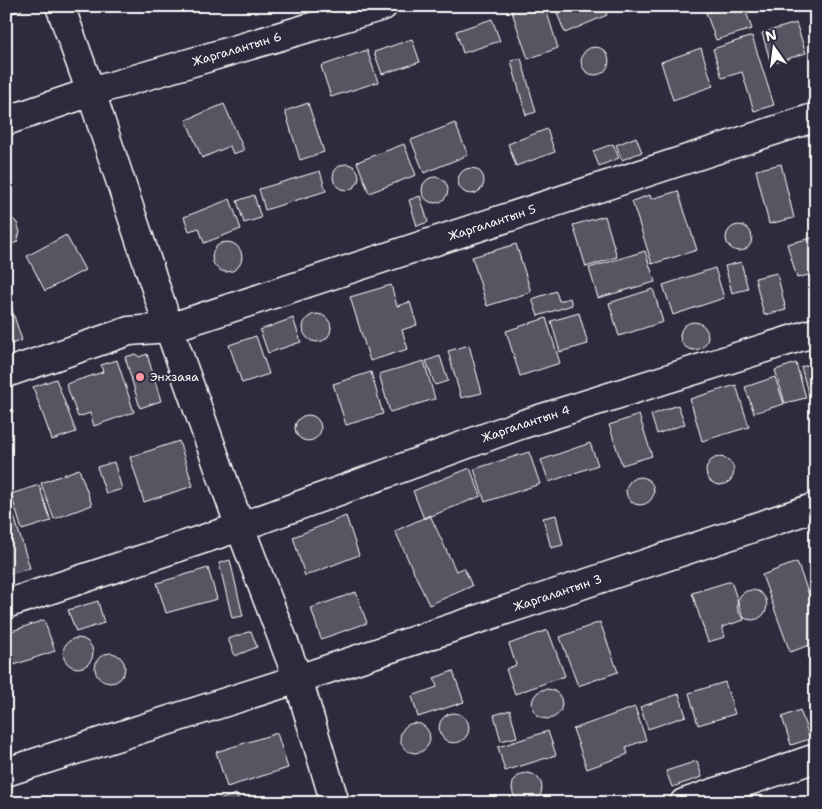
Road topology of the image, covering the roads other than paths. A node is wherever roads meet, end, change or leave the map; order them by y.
1 (60, 6) edge
2 (383, 6) edge
3 (91, 92) junction
4 (816, 117) edge
5 (6, 121) edge
6 (169, 328) junction
7 (816, 332) edge
8 (6, 373) edge
9 (816, 507) edge
10 (240, 528) junction
11 (6, 604) edge
12 (298, 679) junction
13 (816, 758) edge
14 (6, 772) edge
15 (335, 803) edge
16 (684, 803) edge

1 - 3 street
2 - 3 street, Жаргалантын 6
3 - 5 street, Жаргалантын 6
3 - 6 street
4 - 6 street, Жаргалантын 5
6 - 8 street, Жаргалантын 5
6 - 10 street
7 - 10 street, Жаргалантын 4
9 - 12 street, Жаргалантын 3
10 - 11 street, Жаргалантын 4
10 - 12 street
12 - 14 street, Жаргалантын 3
12 - 15 street
13 - 16 street

